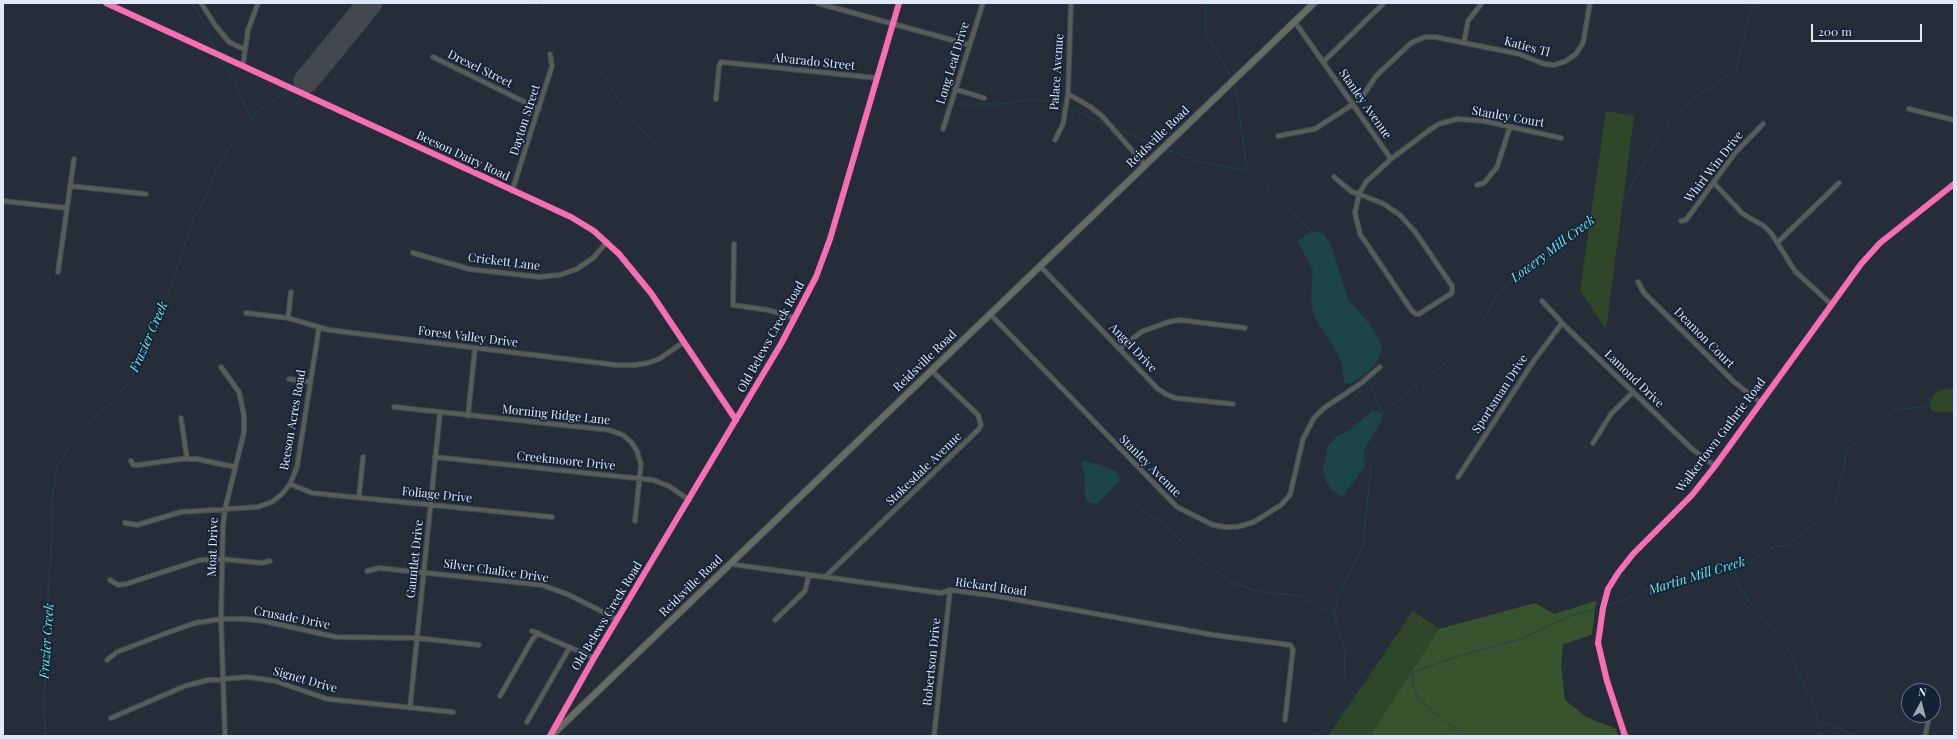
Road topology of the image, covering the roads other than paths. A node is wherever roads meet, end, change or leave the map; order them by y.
1 (106, 3) edge
2 (201, 3) edge
3 (258, 3) edge
4 (817, 3) edge
5 (899, 3) edge
6 (983, 3) edge
7 (1071, 3) edge
8 (1314, 3) edge
9 (1384, 3) edge
10 (1482, 3) edge
11 (1590, 3) edge
12 (1295, 22) junction
13 (893, 23) junction
14 (1464, 42) junction
15 (970, 45) junction
16 (244, 49) junction
17 (550, 54) dead end
18 (433, 57) dead end
19 (1323, 62) junction
20 (243, 65) junction
21 (876, 78) junction
22 (955, 89) junction
23 (1068, 94) junction
24 (984, 98) dead end
25 (716, 99) dead end
26 (1352, 104) junction
27 (539, 109) junction
28 (1909, 109) dead end
29 (1954, 120) edge
30 (1763, 124) dead end
31 (1510, 127) junction
32 (943, 129) dead end
33 (1278, 136) dead end
34 (1560, 138) dead end
35 (1055, 140) dead end
36 (74, 159) dead end
37 (1391, 159) junction
38 (1145, 165) junction
39 (1334, 177) dead end
40 (1714, 183) junction
41 (1839, 183) dead end
42 (1954, 184) edge
43 (1477, 185) dead end
44 (70, 186) junction
45 (512, 191) junction
46 (146, 194) dead end
47 (1359, 194) junction
48 (3, 201) edge
49 (66, 208) junction
50 (1681, 221) dead end
51 (607, 242) junction
52 (1778, 242) junction
53 (734, 244) dead end
54 (413, 253) dead end
55 (1040, 266) junction
56 (58, 272) dead end
57 (1638, 282) dead end
58 (291, 292) dead end
59 (1542, 301) dead end
60 (1832, 305) junction
61 (246, 313) dead end
62 (990, 314) junction
63 (288, 318) junction
64 (795, 318) junction
65 (1562, 323) junction
66 (319, 328) junction
67 (1245, 328) dead end
68 (684, 342) junction
69 (475, 348) junction
70 (1120, 348) junction
71 (1380, 367) dead end
72 (222, 368) dead end
73 (931, 370) junction
74 (289, 379) dead end
75 (310, 382) junction
76 (1633, 392) junction
77 (1760, 403) junction
78 (1233, 404) dead end
79 (394, 407) dead end
80 (440, 412) junction
81 (468, 416) junction
82 (181, 418) dead end
83 (736, 420) junction
84 (1593, 443) dead end
85 (363, 457) dead end
86 (435, 457) junction
87 (187, 459) junction
88 (130, 461) dead end
89 (1715, 466) junction
90 (235, 467) junction
91 (1458, 477) dead end
92 (640, 480) junction
93 (290, 484) junction
94 (359, 497) junction
95 (688, 500) junction
96 (430, 505) junction
97 (225, 509) junction
98 (552, 517) dead end
99 (635, 521) dead end
100 (125, 522) dead end
101 (222, 558) junction
102 (270, 561) dead end
103 (730, 564) junction
104 (367, 571) dead end
105 (423, 572) junction
106 (809, 574) junction
107 (825, 577) junction
108 (110, 580) dead end
109 (950, 590) junction
110 (221, 619) junction
111 (617, 619) junction
112 (775, 620) dead end
113 (532, 631) dead end
114 (538, 633) junction
115 (417, 638) junction
116 (480, 645) dead end
117 (570, 647) junction
118 (594, 658) junction
119 (107, 660) dead end
120 (224, 679) junction
121 (500, 696) dead end
122 (410, 708) junction
123 (453, 712) dead end
124 (111, 718) dead end
125 (1285, 720) dead end
126 (527, 722) dead end
127 (1928, 723) edge
128 (225, 736) edge
129 (550, 736) edge
130 (934, 736) edge
131 (1625, 736) edge
132 (1925, 736) edge

1 - 20 street, Beeson Dairy Road
2 - 16 street
3 - 16 street
4 - 13 street
5 - 13 street, Old Belews Creek Road
6 - 15 street, Long Leaf Drive
7 - 23 street, Palace Avenue
8 - 12 highway, Reidsville Road
9 - 19 street
10 - 14 street
11 - 14 street, Katies Tl
12 - 19 street, Stanley Avenue
12 - 38 highway, Reidsville Road
13 - 15 street
13 - 21 street, Old Belews Creek Road
14 - 26 street, Katies Tl
15 - 22 street, Long Leaf Drive
16 - 20 street
17 - 27 street, Dayton Street
18 - 27 street, Drexel Street
19 - 26 street, Stanley Avenue
20 - 45 street, Beeson Dairy Road
21 - 25 street, Alvarado Street
21 - 64 street, Old Belews Creek Road
22 - 24 street
22 - 32 street, Long Leaf Drive
23 - 35 street, Palace Avenue
23 - 38 street
26 - 33 street, Katies Tl
26 - 37 street, Stanley Avenue
27 - 45 street, Dayton Street
28 - 29 street
30 - 40 street, Whirl Win Drive
31 - 34 street, Stanley Court
31 - 37 street, Stanley Court
31 - 43 street
36 - 44 street
37 - 47 street
38 - 55 highway, Reidsville Road
39 - 47 street
40 - 50 street, Whirl Win Drive
40 - 52 street
41 - 52 street
42 - 60 street, Walkertown Guthrie Road
44 - 46 street
44 - 49 street
45 - 51 street, Beeson Dairy Road
47 - 47 street
48 - 49 street
49 - 56 street
51 - 54 street, Crickett Lane
51 - 68 street, Beeson Dairy Road
52 - 60 street
53 - 64 street
55 - 62 highway, Reidsville Road
55 - 70 street, Angel Drive
57 - 77 street, Deamon Court
58 - 63 street
59 - 65 street, Lamond Drive
60 - 77 street, Walkertown Guthrie Road
61 - 63 street, Forest Valley Drive
62 - 71 street, Stanley Avenue
62 - 73 highway, Reidsville Road
63 - 66 street, Forest Valley Drive
64 - 83 street, Old Belews Creek Road
65 - 76 street, Lamond Drive
65 - 91 street, Sportsman Drive
66 - 69 street, Forest Valley Drive
66 - 75 street, Beeson Acres Road
67 - 70 street
68 - 69 street, Forest Valley Drive
68 - 83 street, Beeson Dairy Road
69 - 81 street
70 - 78 street, Angel Drive
72 - 90 street, Moat Drive
73 - 103 highway, Reidsville Road
73 - 107 street, Stokesdale Avenue
74 - 75 street
75 - 93 street, Beeson Acres Road
76 - 84 street
76 - 89 street, Lamond Drive
77 - 89 street, Walkertown Guthrie Road
79 - 80 street, Morning Ridge Lane
80 - 81 street, Morning Ridge Lane
80 - 86 street, Gauntlet Drive
81 - 92 street, Morning Ridge Lane
82 - 87 street
83 - 95 street, Old Belews Creek Road
85 - 94 street
86 - 92 street, Creekmoore Drive
86 - 96 street, Gauntlet Drive
87 - 88 street
87 - 90 street
89 - 131 street, Walkertown Guthrie Road
90 - 97 street, Moat Drive
92 - 95 street, Creekmoore Drive
92 - 99 street, Morning Ridge Lane
93 - 94 street, Foliage Drive
93 - 97 street, Beeson Acres Road
94 - 96 street, Foliage Drive
95 - 111 street, Old Belews Creek Road
96 - 98 street, Foliage Drive
96 - 105 street, Gauntlet Drive
97 - 100 street, Beeson Acres Road
97 - 101 street, Moat Drive
101 - 102 street
101 - 108 street
101 - 110 street, Moat Drive
103 - 106 street, Rickard Road
103 - 129 highway, Reidsville Road
104 - 105 street, Silver Chalice Drive
105 - 111 street, Silver Chalice Drive
105 - 115 street, Gauntlet Drive
106 - 107 street, Rickard Road
106 - 112 street
107 - 109 street, Rickard Road
109 - 125 street, Rickard Road
109 - 130 street, Robertson Drive
110 - 115 street, Crusade Drive
110 - 119 street, Crusade Drive
110 - 120 street, Moat Drive
111 - 118 street, Old Belews Creek Road
113 - 114 street
114 - 117 street
114 - 121 street
115 - 116 street, Crusade Drive
115 - 122 street, Gauntlet Drive
117 - 118 street
117 - 126 street
118 - 129 street, Old Belews Creek Road
120 - 122 street, Signet Drive
120 - 124 street, Signet Drive
120 - 128 street, Moat Drive
122 - 123 street, Signet Drive
127 - 132 street

